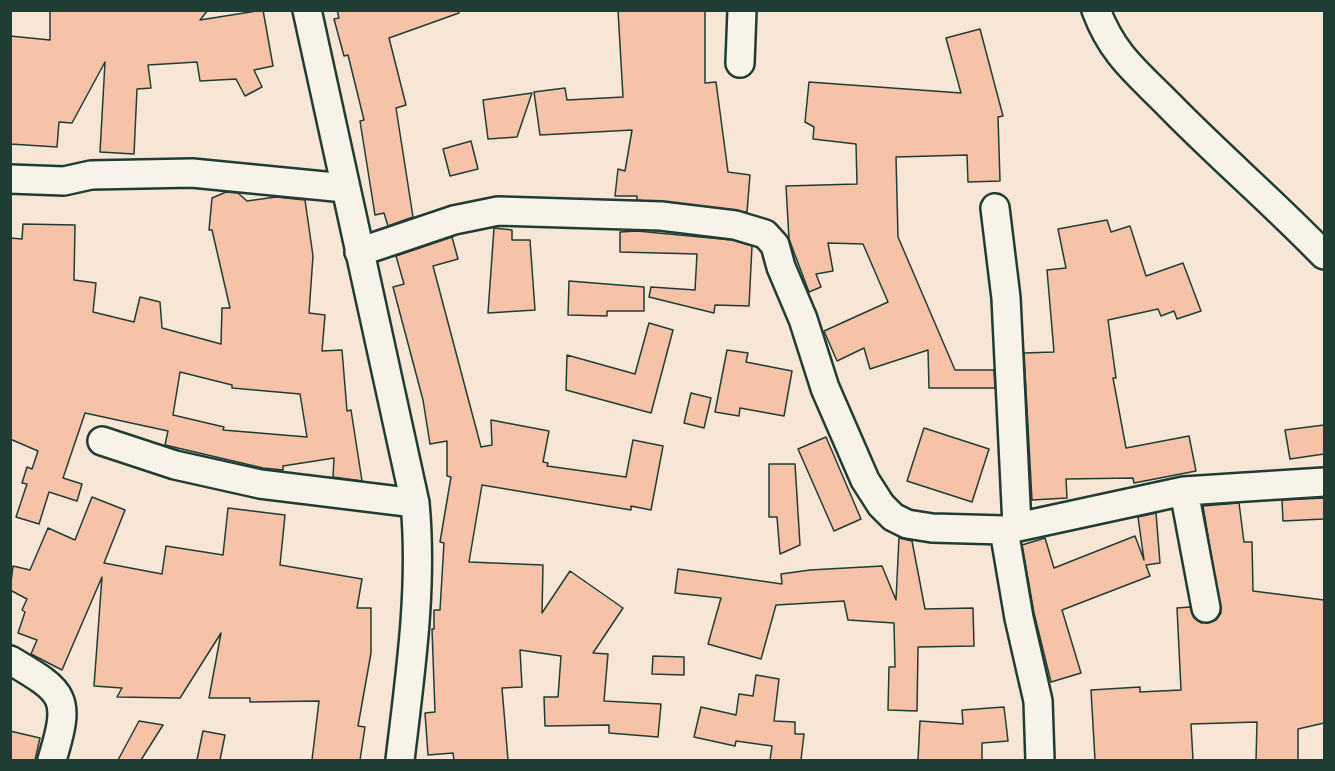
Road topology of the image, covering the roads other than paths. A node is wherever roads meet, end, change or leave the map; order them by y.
1 (307, 10) edge
2 (742, 10) edge
3 (1096, 10) edge
4 (740, 63) dead end
5 (10, 179) edge
6 (345, 188) junction
7 (995, 208) dead end
8 (359, 252) junction
9 (1324, 255) edge
10 (102, 441) dead end
11 (1324, 482) edge
12 (1184, 491) junction
13 (415, 503) junction
14 (1011, 528) junction
15 (1206, 608) dead end
16 (10, 660) edge
17 (52, 760) edge
18 (400, 760) edge
19 (1040, 760) edge

1 - 6 street
2 - 4 street
3 - 9 street
5 - 6 street
6 - 8 street
7 - 14 street
8 - 13 street
8 - 14 street
10 - 13 street
11 - 12 street
12 - 14 street
12 - 15 street
13 - 18 street
14 - 19 street
16 - 17 street

